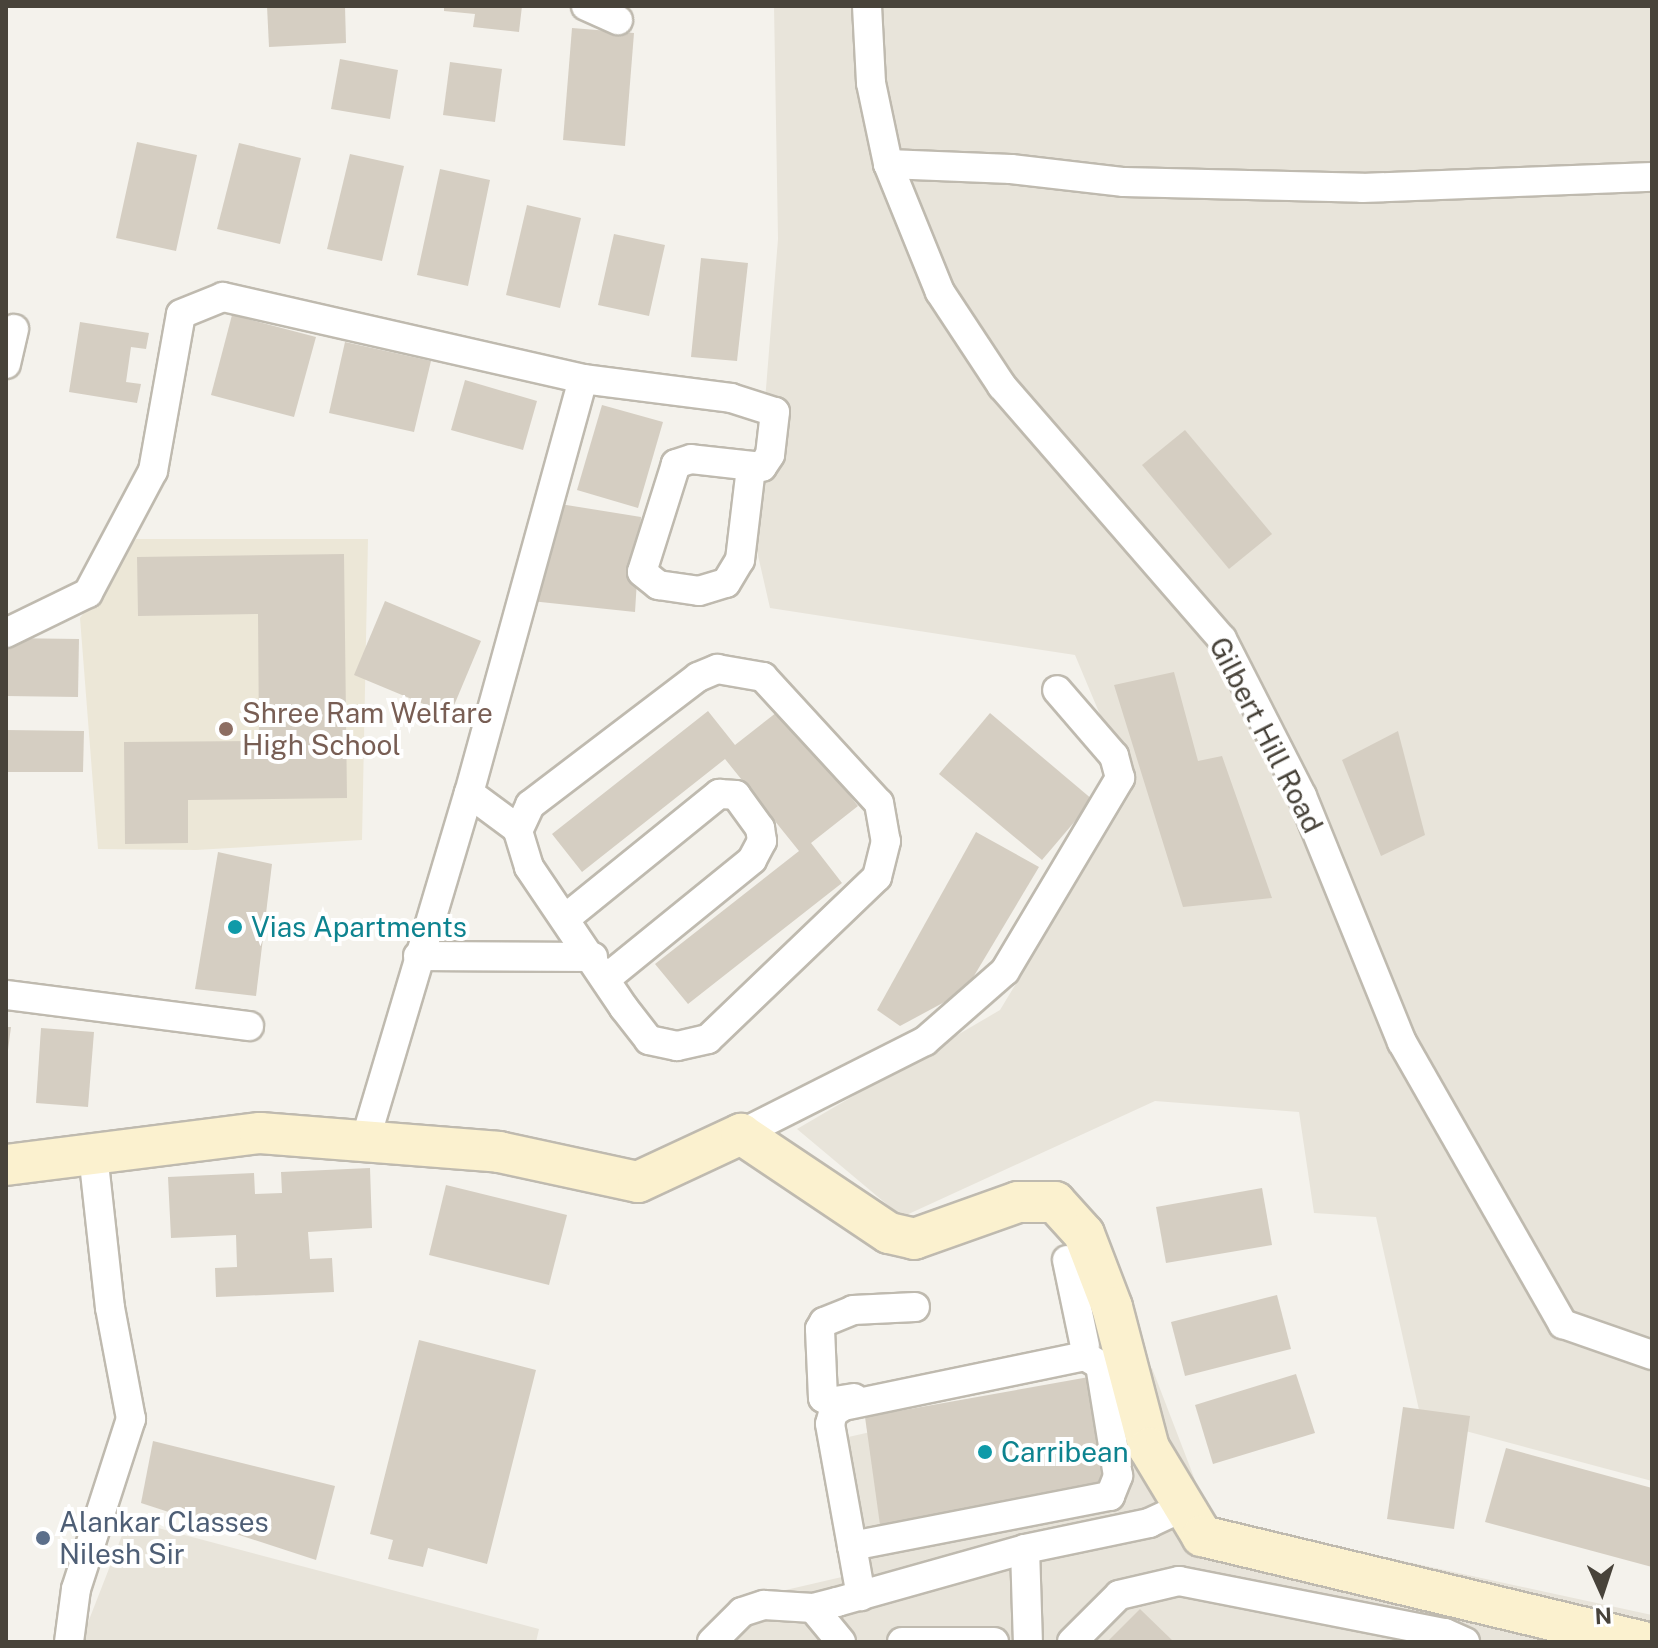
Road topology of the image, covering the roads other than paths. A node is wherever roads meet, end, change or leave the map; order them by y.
1 (586, 6) edge
2 (867, 6) edge
3 (618, 20) dead end
4 (888, 164) junction
5 (1652, 177) edge
6 (14, 329) dead end
7 (6, 364) edge
8 (583, 379) junction
9 (751, 468) junction
10 (6, 633) edge
11 (1057, 690) dead end
12 (469, 793) junction
13 (519, 830) junction
14 (567, 917) junction
15 (418, 956) junction
16 (600, 967) junction
17 (6, 995) edge
18 (249, 1026) dead end
19 (741, 1134) junction
20 (365, 1141) junction
21 (93, 1153) junction
22 (6, 1165) edge
23 (1067, 1260) dead end
24 (915, 1307) dead end
25 (1103, 1342) junction
26 (1652, 1355) edge
27 (1185, 1506) junction
28 (852, 1546) junction
29 (1025, 1549) junction
30 (861, 1596) junction
31 (813, 1608) junction
32 (1545, 1631) edge
33 (69, 1642) edge
34 (712, 1642) edge
35 (841, 1642) edge
36 (902, 1642) edge
37 (994, 1642) edge
38 (1028, 1642) edge
39 (1072, 1642) edge
40 (1465, 1642) edge
41 (1643, 1642) edge

1 - 3 street
2 - 4 street, Gilbert Hill Road
4 - 5 street
4 - 26 street, Gilbert Hill Road
6 - 7 street
8 - 9 street
8 - 10 street
8 - 12 street
9 - 9 street
11 - 19 street
12 - 13 street
12 - 15 street
13 - 14 street
13 - 16 street
14 - 16 street
14 - 16 street
15 - 16 street
15 - 20 street
17 - 18 street
19 - 20 street
19 - 25 street
20 - 21 street
21 - 22 street
21 - 33 street
23 - 25 street
24 - 25 street
25 - 27 street
27 - 29 street
27 - 32 street
28 - 28 street
28 - 30 street
29 - 30 street
29 - 38 street
30 - 31 street
31 - 34 street
31 - 35 street
32 - 41 street
36 - 37 street
39 - 40 street

